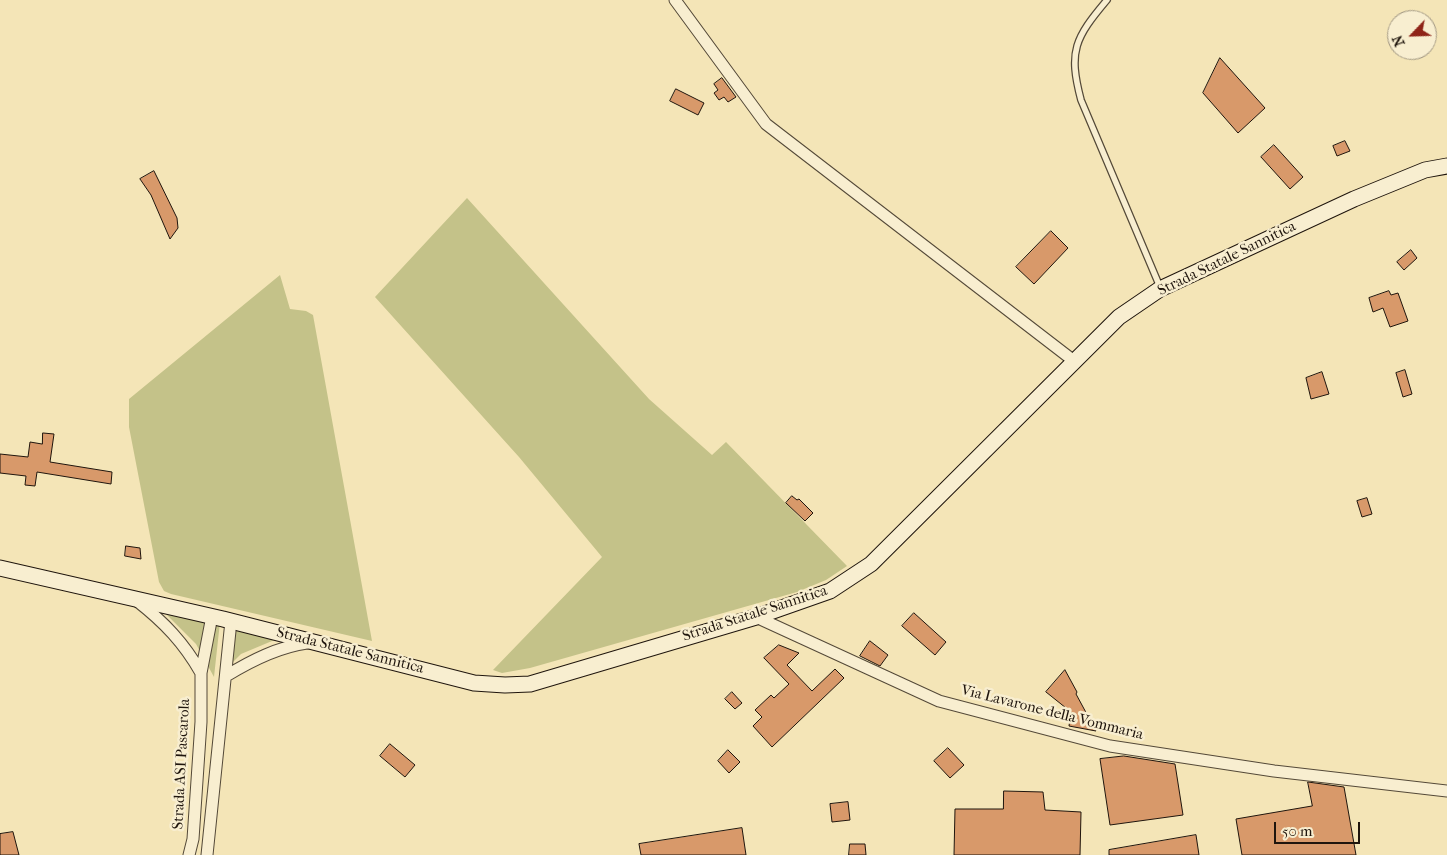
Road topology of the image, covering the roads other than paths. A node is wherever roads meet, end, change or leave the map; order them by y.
1 (675, 0) edge
2 (1107, 0) edge
3 (1447, 166) edge
4 (1160, 289) junction
5 (1074, 361) junction
6 (0, 568) edge
7 (135, 599) junction
8 (212, 616) junction
9 (756, 617) junction
10 (231, 621) junction
11 (312, 642) junction
12 (201, 673) junction
13 (226, 676) junction
14 (1447, 791) edge
15 (189, 855) edge
16 (207, 855) edge

1 - 5 street
2 - 4 lane
3 - 4 main road, Strada Statale Sannitica
4 - 5 main road, Strada Statale Sannitica
5 - 9 main road, Strada Statale Sannitica
6 - 7 main road, Strada Statale Sannitica
7 - 8 main road, Strada Statale Sannitica
7 - 12 street, Strada ASI Pascarola
8 - 10 main road, Strada Statale Sannitica
8 - 12 street, Strada ASI Pascarola
9 - 11 main road, Strada Statale Sannitica
9 - 14 street, Via Lavarone della Vommaria
10 - 11 main road, Strada Statale Sannitica
10 - 13 street, Strada ASI Pascarola
11 - 13 street
12 - 15 street, Strada ASI Pascarola
13 - 16 street, Strada ASI Pascarola

